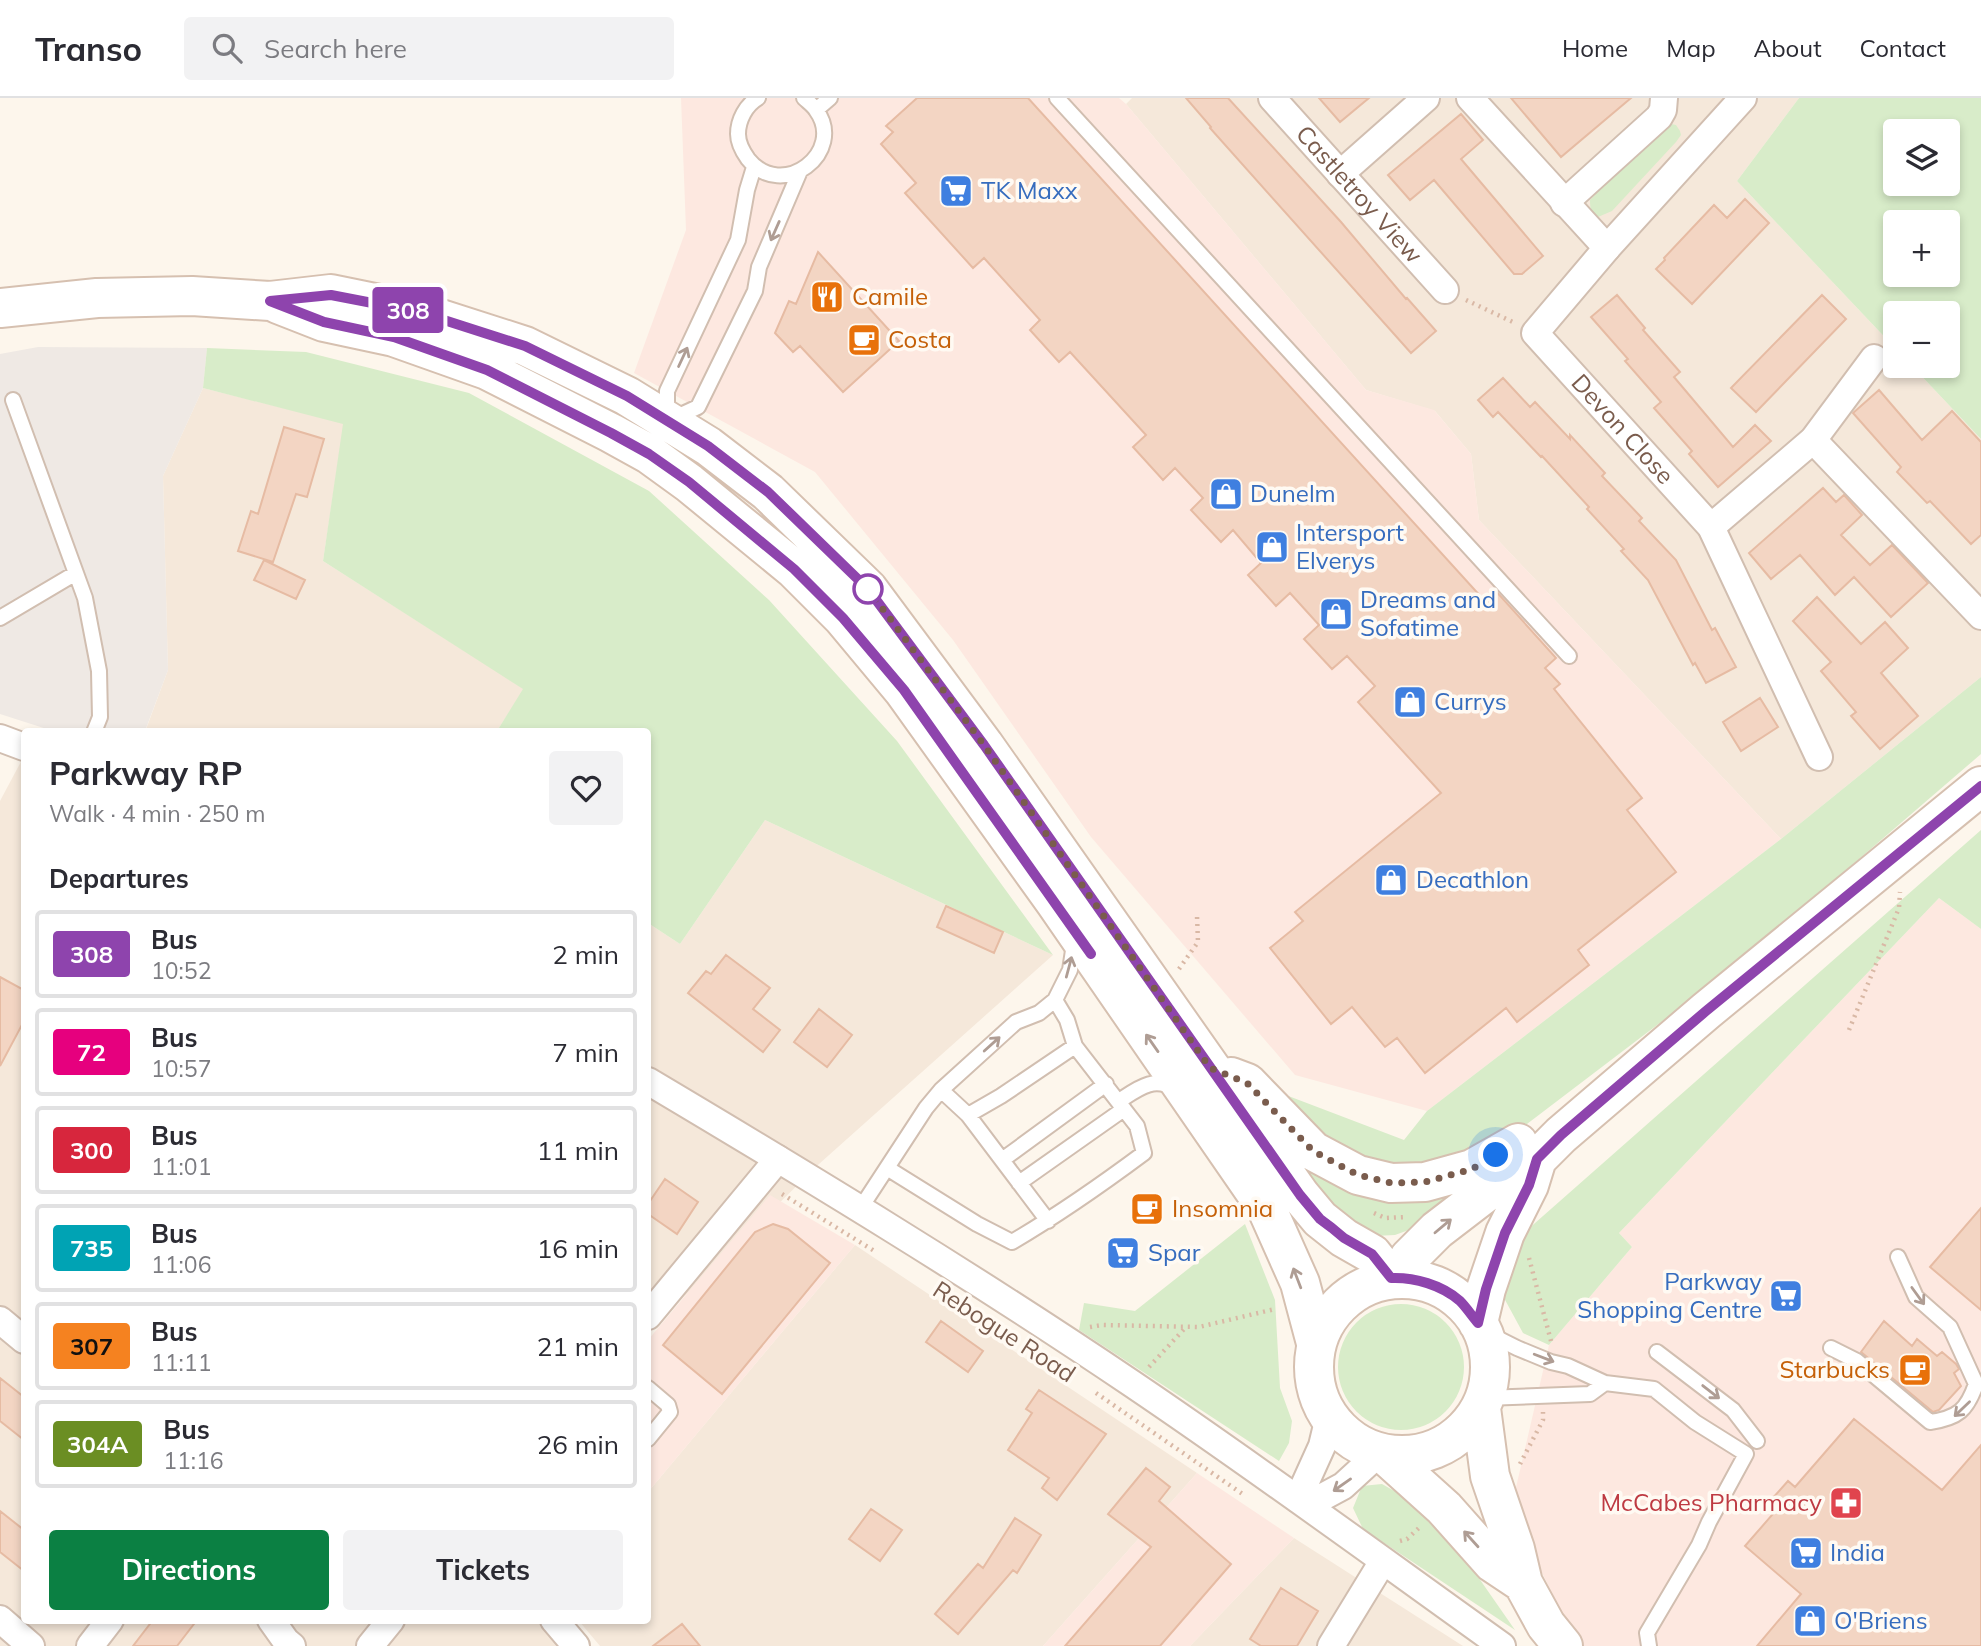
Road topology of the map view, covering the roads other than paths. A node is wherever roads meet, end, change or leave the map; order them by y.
1 (758, 98) edge
2 (804, 98) edge
3 (830, 98) edge
4 (1057, 98) edge
5 (1272, 98) edge
6 (1426, 98) edge
7 (1470, 98) edge
8 (1664, 98) edge
9 (1743, 98) edge
10 (816, 110) junction
11 (754, 167) junction
12 (800, 172) junction
13 (1340, 174) junction
14 (1564, 203) junction
15 (1607, 248) junction
16 (1445, 290) road end
17 (0, 308) edge
18 (1874, 358) dead end
19 (13, 400) dead end
20 (658, 438) junction
21 (1813, 440) junction
22 (1711, 527) junction
23 (76, 573) junction
24 (1981, 616) edge
25 (0, 618) edge
26 (1569, 656) dead end
27 (96, 728) edge
28 (0, 738) edge
29 (21, 746) edge
30 (1819, 757) dead end
31 (1981, 786) edge
32 (1076, 932) junction
33 (1055, 1000) junction
34 (1075, 1046) junction
35 (1210, 1068) junction
36 (651, 1083) edge
37 (1106, 1084) junction
38 (942, 1090) junction
39 (1121, 1105) junction
40 (1198, 1109) junction
41 (968, 1115) junction
42 (1549, 1147) junction
43 (778, 1158) junction
44 (1002, 1160) junction
45 (887, 1168) junction
46 (1019, 1183) junction
47 (860, 1209) junction
48 (1048, 1221) junction
49 (1898, 1257) dead end
50 (1396, 1278) junction
51 (651, 1312) edge
52 (0, 1320) edge
53 (1481, 1327) junction
54 (21, 1338) edge
55 (1316, 1343) junction
56 (1831, 1348) dead end
57 (1657, 1352) dead end
58 (1605, 1383) junction
59 (651, 1391) edge
60 (1483, 1403) junction
61 (1329, 1417) junction
62 (651, 1435) edge
63 (1757, 1440) dead end
64 (1382, 1453) junction
65 (1297, 1499) junction
66 (1390, 1552) junction
67 (1523, 1583) junction
68 (0, 1619) edge
69 (107, 1624) edge
70 (274, 1624) edge
71 (388, 1624) edge
72 (557, 1624) edge
73 (31, 1646) edge
74 (90, 1646) edge
75 (292, 1646) edge
76 (370, 1646) edge
77 (576, 1646) edge
78 (1332, 1646) edge
79 (1502, 1646) edge
80 (1563, 1646) edge
81 (1648, 1646) edge

1 - 11 lane
2 - 10 lane
3 - 10 lane
4 - 26 lane
5 - 13 street, Castletroy View
6 - 13 street
7 - 14 street
8 - 14 street
9 - 15 street
10 - 12 lane
11 - 12 lane
20 -> 11 lane
12 -> 20 lane
13 - 16 street, Castletroy View
14 - 15 street
15 - 22 street, Devon Close
17 - 20 main road
18 - 21 street
19 - 23 lane
20 - 32 main road
20 - 35 main road
21 - 22 street
21 - 24 street
22 - 30 street, Devon Close
23 - 25 lane
23 - 27 lane
28 - 29 street
31 - 42 main road
33 -> 32 lane
40 -> 32 main road
33 - 34 lane
38 -> 33 lane
34 - 37 lane
34 - 41 lane
35 - 42 main road
35 - 50 main road
36 - 43 street, Rebogue Road
37 - 39 lane
37 - 44 lane
38 - 41 lane
38 - 45 lane
39 - 40 lane
39 - 46 lane
39 - 48 lane
55 -> 40 main road
41 - 44 lane
50 -> 42 main road
42 - 53 main road
43 - 47 street, Rebogue Road
43 - 51 street
44 - 46 lane
45 - 47 lane
45 - 48 lane
46 - 48 lane
47 - 65 street, Rebogue Road
49 -> 56 lane
50 - 53 main road
50 - 55 main road
52 - 54 street
53 -> 58 lane
53 - 60 main road
55 - 61 main road
57 -> 63 lane
58 - 60 lane
58 - 81 lane
59 - 62 lane
60 - 64 main road
60 - 67 main road
61 - 64 main road
61 - 65 street
64 -> 65 street
67 -> 64 main road
65 - 66 street, Rebogue Road
66 - 78 street
66 - 79 street, Rebogue Road
67 - 80 main road
68 - 73 street
69 - 74 street
70 - 75 street
71 - 76 street
72 - 77 street

